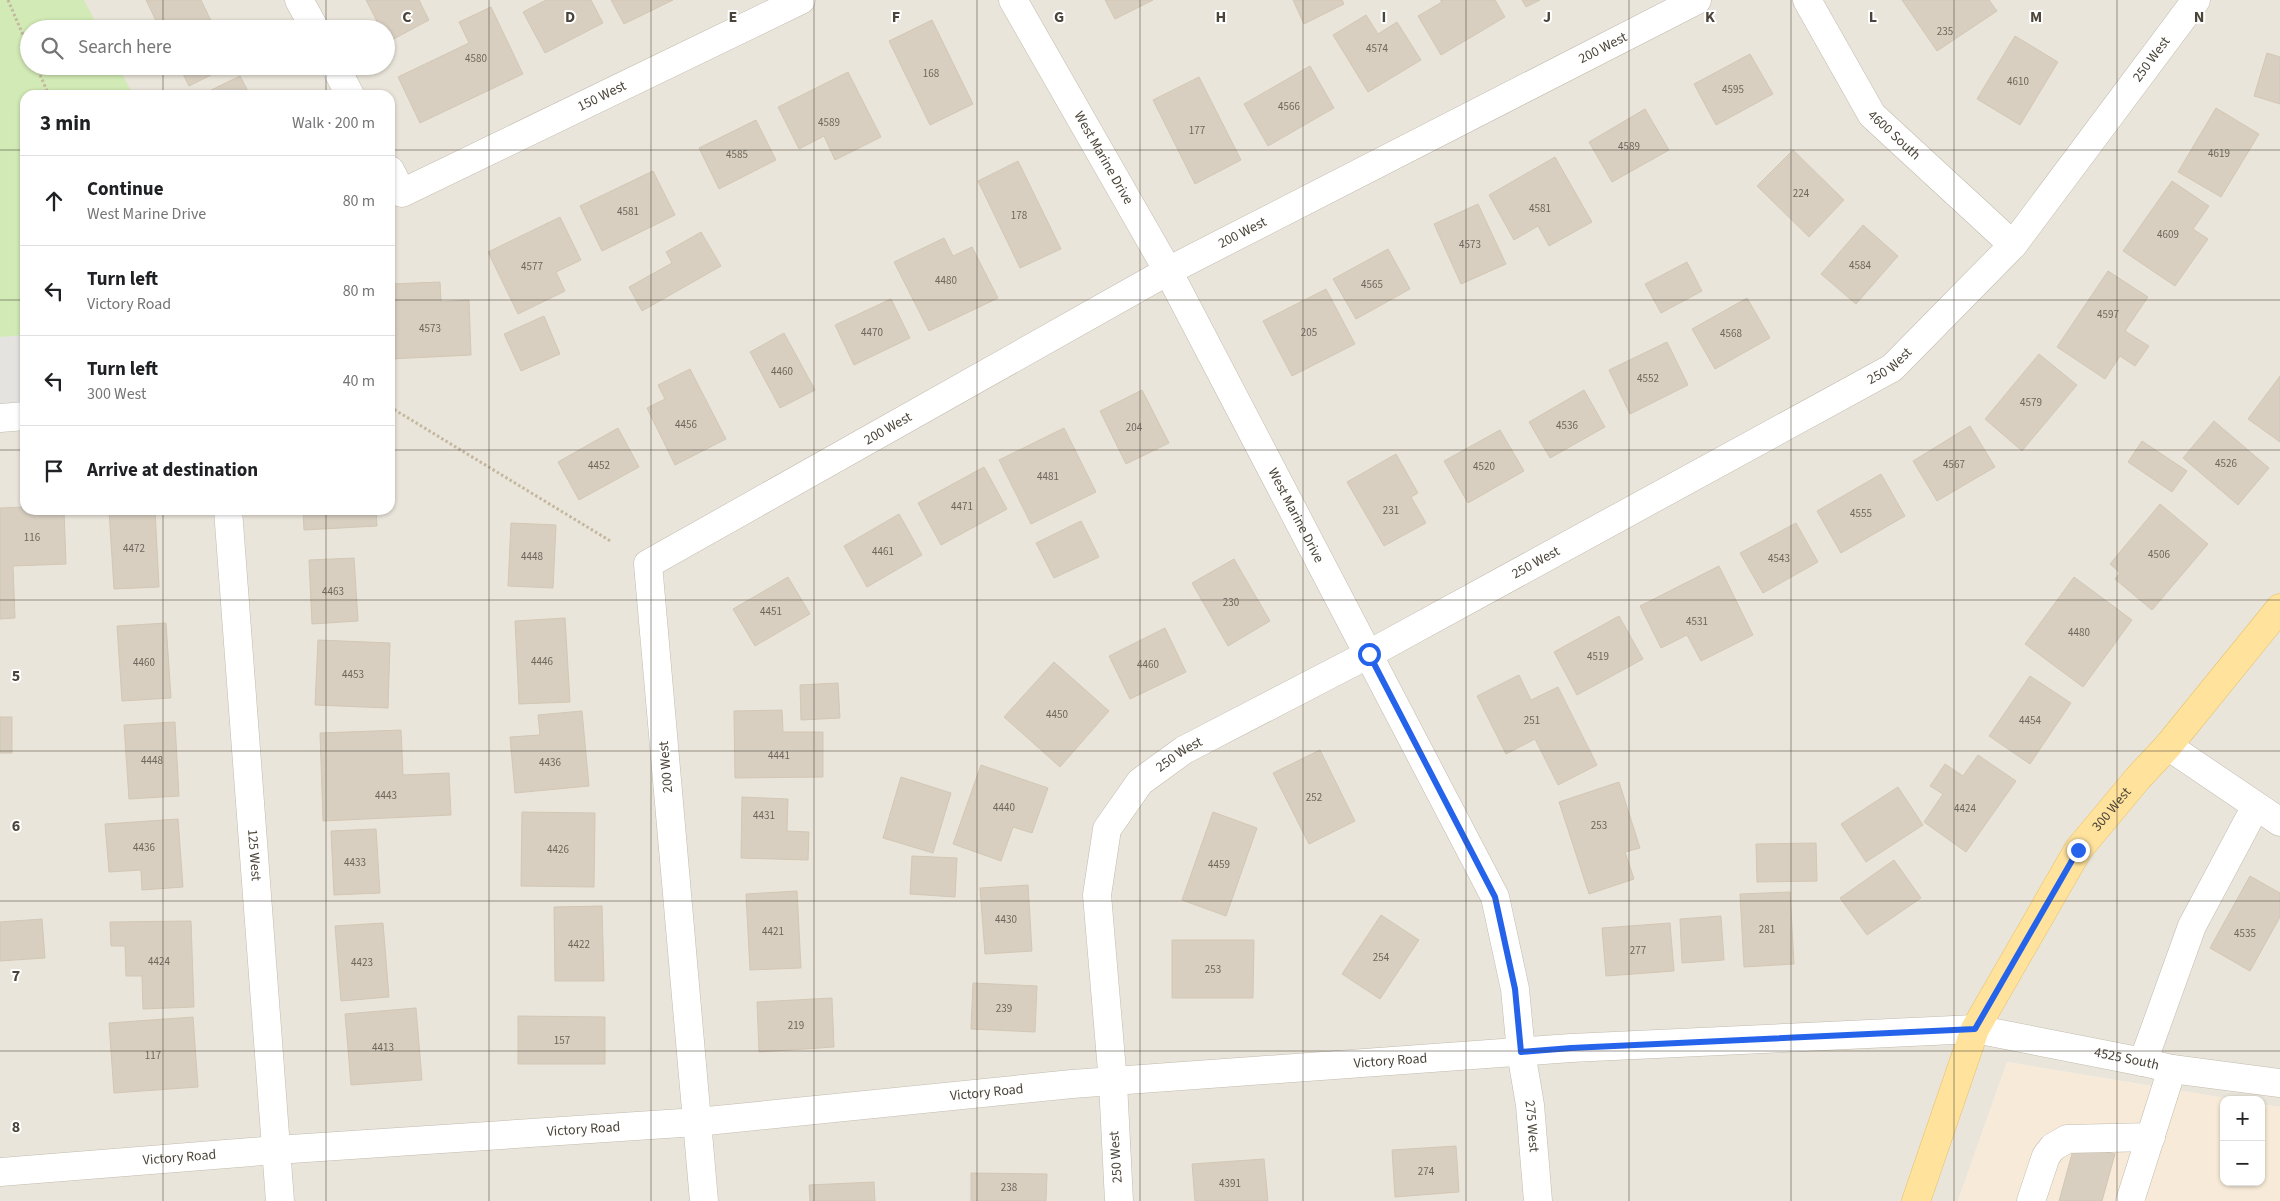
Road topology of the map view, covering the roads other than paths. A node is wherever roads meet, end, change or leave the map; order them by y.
1 (299, 0) edge
2 (801, 0) edge
3 (1013, 0) edge
4 (1697, 0) edge
5 (1807, 0) edge
6 (2196, 0) edge
7 (309, 20) edge
8 (340, 75) edge
9 (347, 90) edge
10 (396, 181) edge
11 (2013, 245) junction
12 (1168, 271) junction
13 (20, 416) edge
14 (0, 418) edge
15 (228, 515) edge
16 (2280, 608) edge
17 (1369, 654) junction
18 (2168, 746) junction
19 (2256, 806) junction
20 (2280, 822) edge
21 (1975, 1029) junction
22 (1521, 1052) junction
23 (2143, 1062) junction
24 (2172, 1069) junction
25 (1113, 1083) junction
26 (2280, 1083) edge
27 (697, 1122) junction
28 (2151, 1136) junction
29 (276, 1150) junction
30 (0, 1172) edge
31 (280, 1201) edge
32 (704, 1201) edge
33 (1119, 1201) edge
34 (1538, 1201) edge
35 (1916, 1201) edge
36 (2031, 1201) edge
37 (2130, 1201) edge

1 - 7 street
2 - 10 street, 150 West
3 - 12 street, West Marine Drive
4 - 12 street, 200 West
5 - 11 street, 4600 South
6 - 11 street, 250 West
8 - 9 street
11 - 17 street, 250 West
12 - 17 street, West Marine Drive
12 - 27 street, 200 West
13 - 14 street
15 - 29 street, 125 West
16 - 18 main road, 300 West
17 - 22 street, West Marine Drive
17 - 25 street, 250 West
18 - 19 street
18 - 21 main road, 300 West
19 - 20 street
19 - 23 street
21 - 22 street, Victory Road
21 - 23 street, 4525 South
21 - 35 main road, 300 West
22 - 25 street, Victory Road
22 - 34 street, 275 West
23 - 24 street, 4525 South
24 - 26 street, 4525 South
24 - 28 street
25 - 27 street, Victory Road
25 - 33 street, 250 West
27 - 29 street, Victory Road
27 - 32 street, 200 West
28 - 36 street
28 - 37 street
29 - 30 street, Victory Road
29 - 31 street, 125 West

